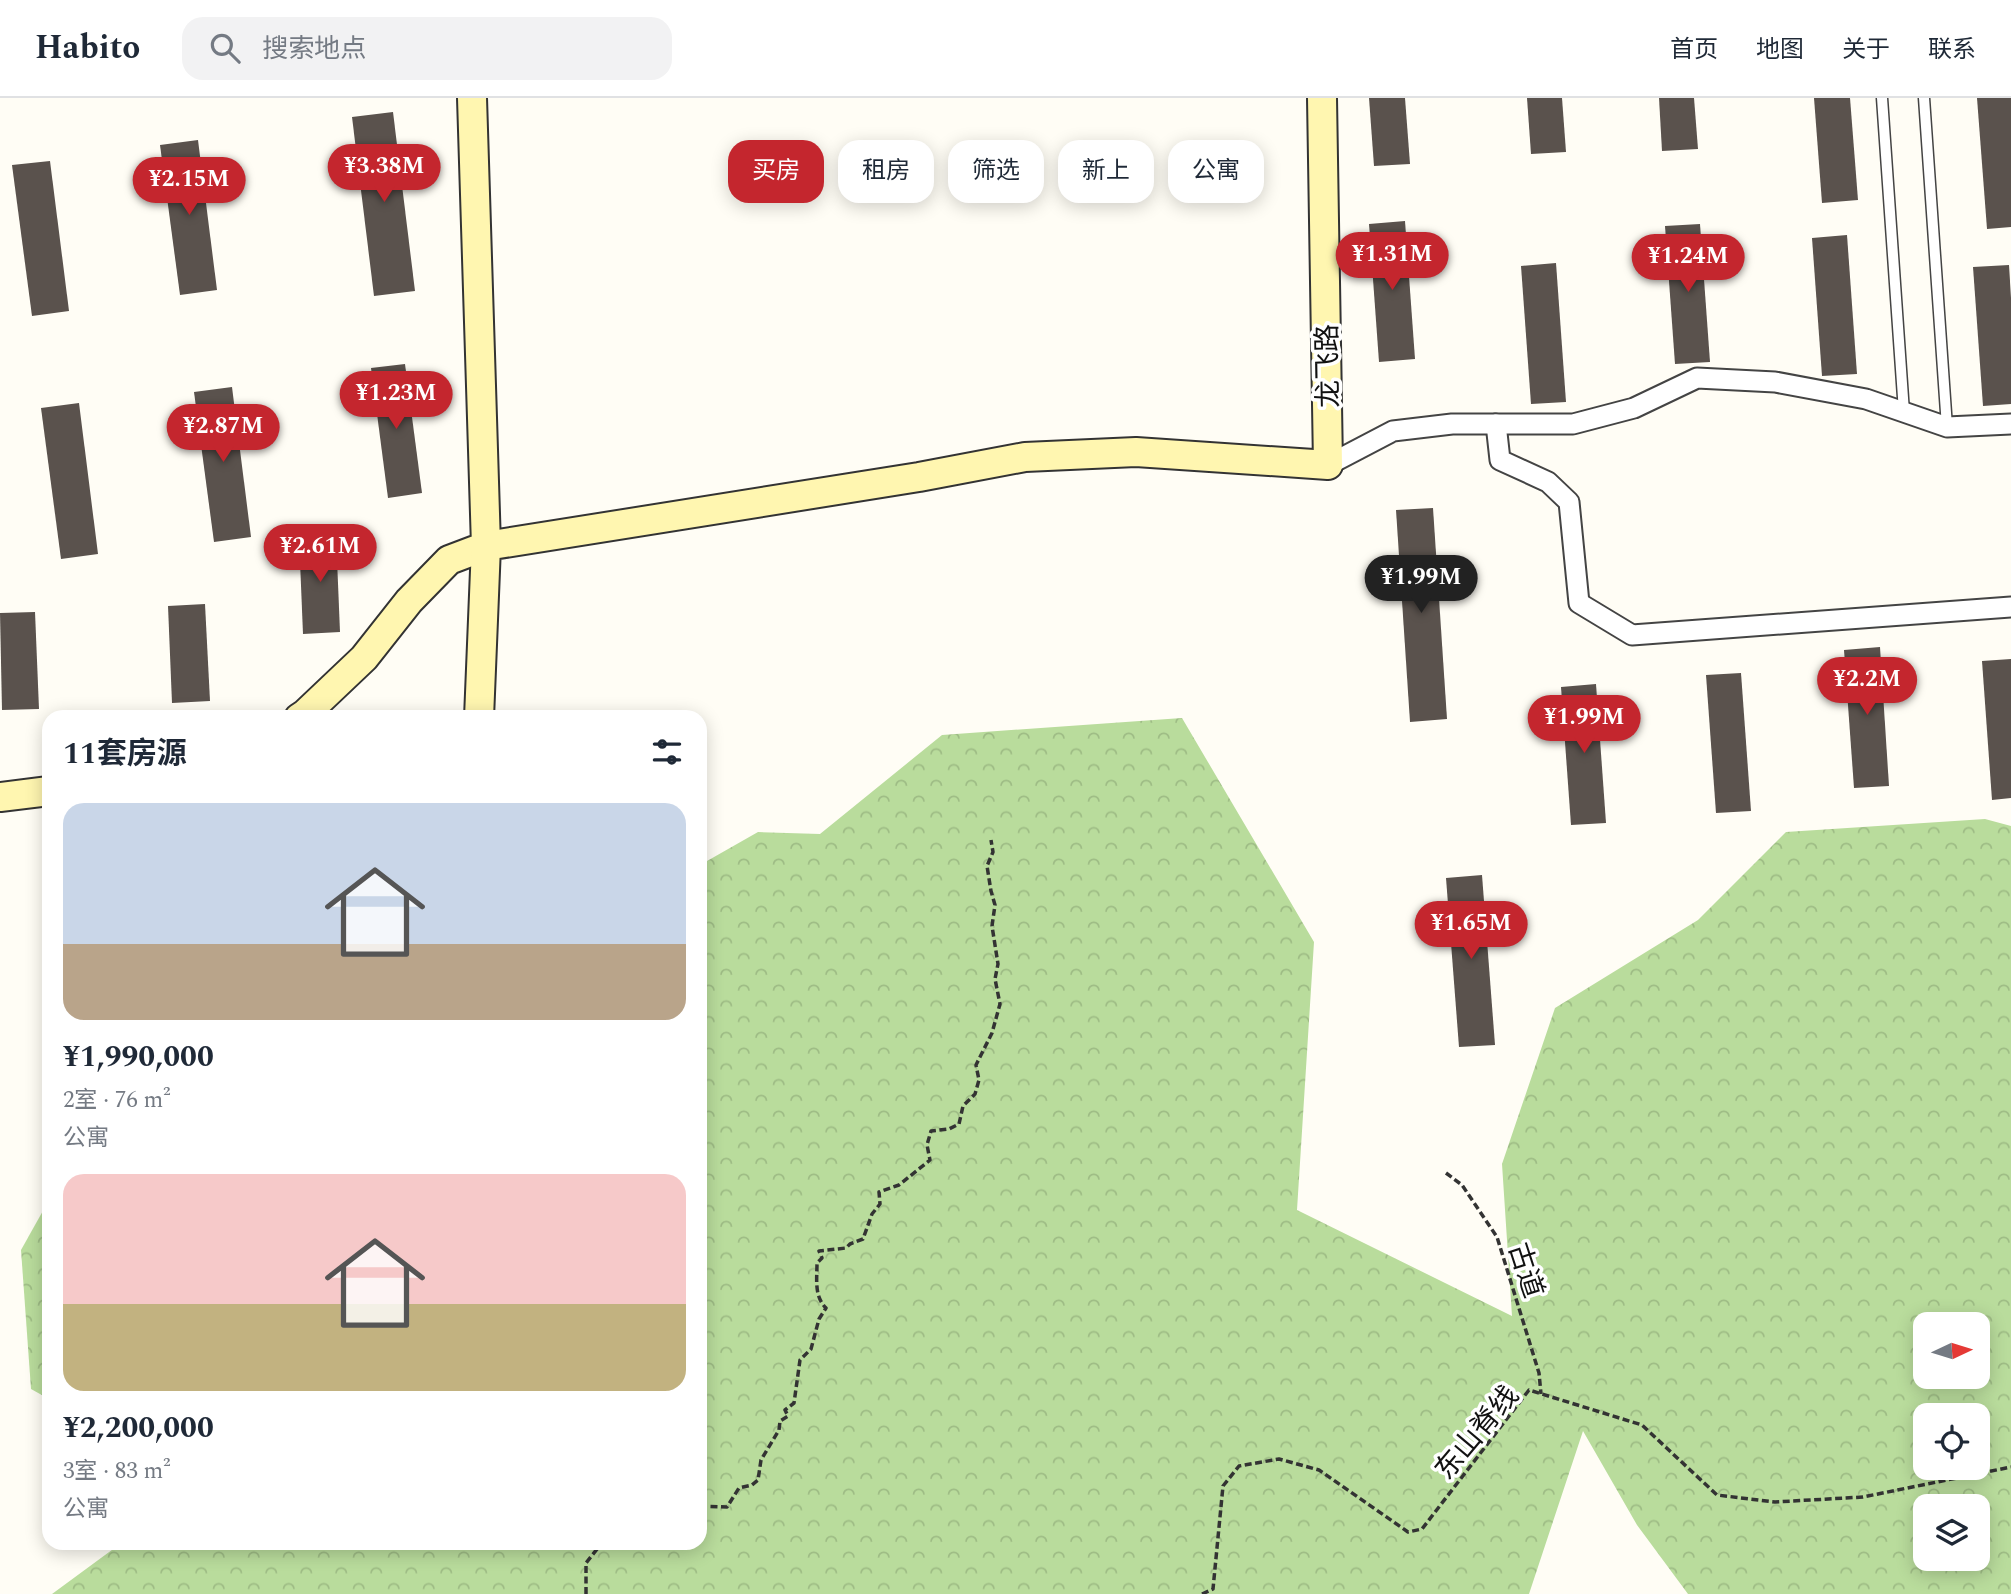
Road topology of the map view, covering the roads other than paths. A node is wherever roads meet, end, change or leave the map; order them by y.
1 (472, 98) edge
2 (1322, 98) edge
3 (1882, 98) edge
4 (1924, 98) edge
5 (1904, 412) junction
6 (1496, 424) junction
7 (2011, 424) edge
8 (1947, 427) junction
9 (1328, 465) junction
10 (486, 546) junction
11 (2011, 607) edge
12 (309, 710) edge
13 (479, 710) edge
14 (42, 792) edge
15 (0, 797) edge

1 - 10 street
2 - 9 street, 龙飞路
3 - 5 lane
4 - 8 lane
5 - 6 street
5 - 8 street
6 - 9 street
6 - 11 street
7 - 8 street
9 - 10 street
10 - 12 street
10 - 13 street
14 - 15 street

